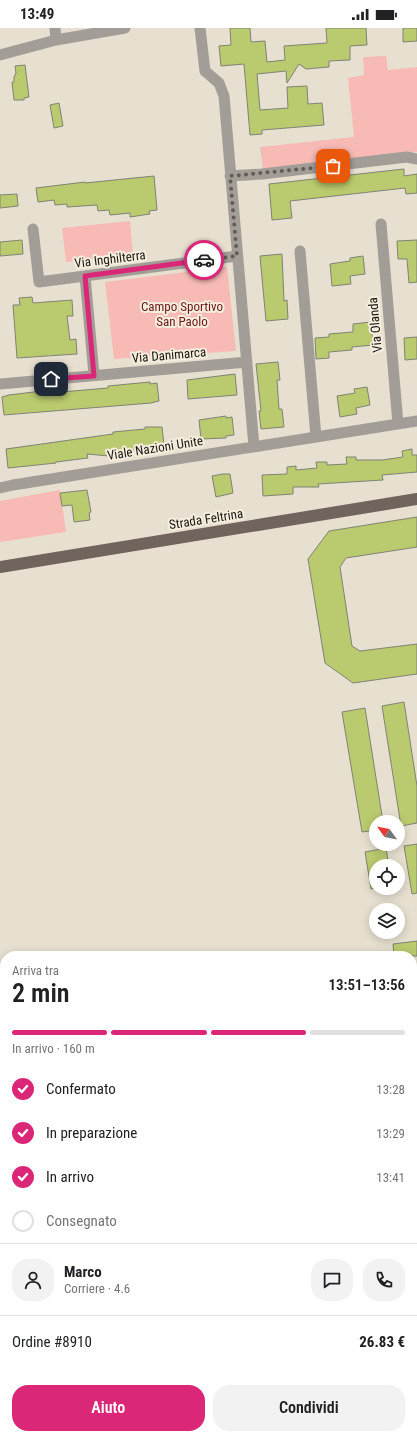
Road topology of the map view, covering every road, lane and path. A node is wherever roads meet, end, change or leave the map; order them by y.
1 (55, 28) edge
2 (125, 28) edge
3 (200, 28) edge
4 (56, 40) junction
5 (0, 55) edge
6 (417, 158) edge
7 (230, 176) junction
8 (381, 224) dead end
9 (33, 228) dead end
10 (300, 251) dead end
11 (237, 256) junction
12 (85, 276) junction
13 (247, 364) junction
14 (94, 376) junction
15 (0, 384) edge
16 (417, 421) edge
17 (398, 424) junction
18 (316, 437) junction
19 (254, 446) junction
20 (0, 488) edge
21 (417, 499) edge
22 (0, 567) edge

1 - 4 street
2 - 4 street
3 - 7 street
4 - 5 street
6 - 7 street
7 - 11 street
8 - 17 street, Via Olanda
9 - 12 street, Via Inghilterra
10 - 18 street
11 - 12 street, Via Inghilterra
11 - 13 street
12 - 14 street
13 - 14 street, Via Danimarca
13 - 19 street
14 - 15 street, Via Danimarca
16 - 17 street, Viale Nazioni Unite
17 - 18 street, Viale Nazioni Unite
18 - 19 street, Viale Nazioni Unite
19 - 20 street, Viale Nazioni Unite
21 - 22 main road, Strada Feltrina

